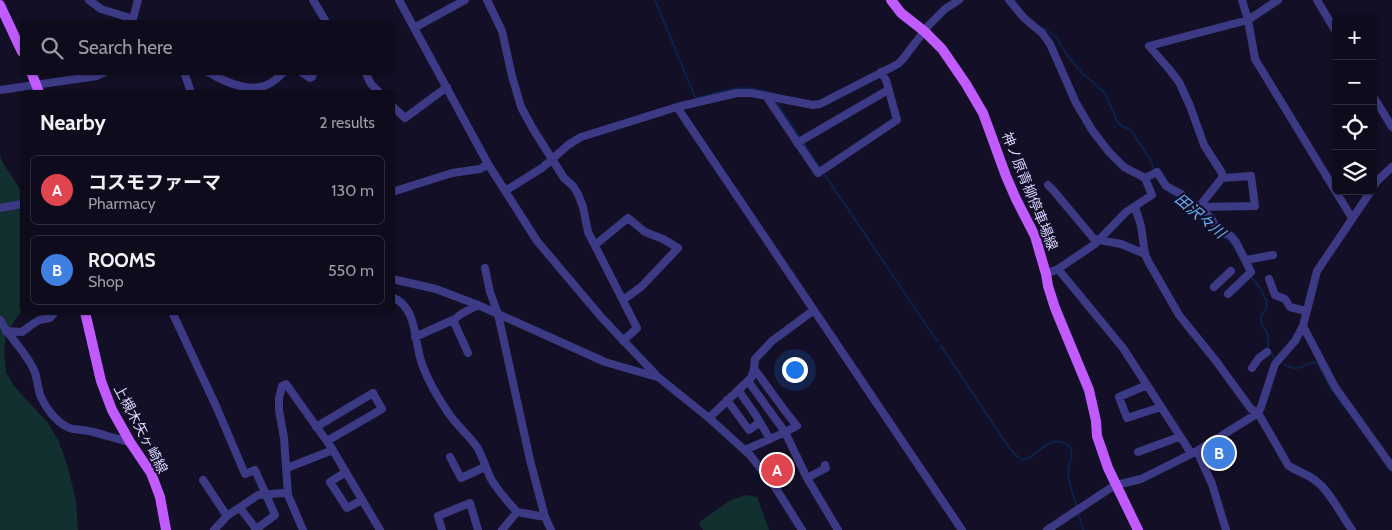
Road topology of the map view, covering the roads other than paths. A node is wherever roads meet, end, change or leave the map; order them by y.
1 (89, 0) edge
2 (138, 0) edge
3 (399, 0) edge
4 (465, 0) edge
5 (487, 0) edge
6 (891, 0) edge
7 (959, 0) edge
8 (1009, 0) edge
9 (1242, 0) edge
10 (1278, 0) edge
11 (1317, 0) edge
12 (316, 1) edge
13 (0, 5) edge
14 (129, 20) edge
15 (132, 20) edge
16 (325, 20) edge
17 (1248, 20) junction
18 (1332, 25) edge
19 (414, 28) junction
20 (924, 31) junction
21 (20, 48) edge
22 (881, 72) junction
23 (32, 75) edge
24 (100, 75) edge
25 (185, 75) edge
26 (214, 75) edge
27 (280, 75) edge
28 (366, 75) edge
29 (222, 79) junction
30 (446, 87) junction
31 (38, 89) edge
32 (0, 90) edge
33 (190, 90) edge
34 (238, 90) edge
35 (377, 90) edge
36 (888, 90) junction
37 (772, 98) junction
38 (1377, 103) edge
39 (677, 108) junction
40 (395, 109) edge
41 (1392, 127) edge
42 (797, 143) junction
43 (553, 159) junction
44 (488, 164) junction
45 (1392, 167) edge
46 (1152, 175) junction
47 (1222, 178) junction
48 (1377, 181) edge
49 (1048, 185) dead end
50 (395, 191) edge
51 (504, 191) junction
52 (1368, 195) edge
53 (20, 204) edge
54 (1135, 207) junction
55 (1200, 207) junction
56 (0, 208) edge
57 (1352, 218) junction
58 (1099, 240) junction
59 (595, 245) junction
60 (1145, 254) junction
61 (1273, 255) dead end
62 (1246, 260) junction
63 (484, 268) dead end
64 (1058, 269) junction
65 (1231, 271) dead end
66 (1046, 274) junction
67 (1270, 279) dead end
68 (395, 280) edge
69 (1214, 287) dead end
70 (1228, 294) dead end
71 (395, 298) edge
72 (623, 300) junction
73 (478, 305) junction
74 (814, 310) junction
75 (1306, 311) junction
76 (498, 314) junction
77 (52, 315) edge
78 (86, 315) edge
79 (173, 315) edge
80 (0, 320) edge
81 (453, 320) junction
82 (1303, 326) junction
83 (6, 331) junction
84 (415, 337) junction
85 (623, 341) junction
86 (468, 352) dead end
87 (1267, 352) dead end
88 (1252, 368) dead end
89 (754, 369) junction
90 (658, 377) junction
91 (748, 381) junction
92 (1147, 385) junction
93 (738, 390) junction
94 (727, 400) junction
95 (766, 406) junction
96 (1161, 407) junction
97 (1258, 413) junction
98 (755, 414) junction
99 (709, 418) junction
100 (760, 422) junction
101 (316, 427) junction
102 (785, 432) junction
103 (1179, 437) junction
104 (770, 439) junction
105 (326, 441) junction
106 (130, 442) junction
107 (333, 450) junction
108 (745, 450) junction
109 (1138, 452) dead end
110 (1194, 452) junction
111 (450, 457) dead end
112 (825, 465) dead end
113 (485, 466) junction
114 (1392, 467) edge
115 (287, 468) junction
116 (346, 472) junction
117 (807, 478) junction
118 (204, 480) dead end
119 (1116, 486) junction
120 (266, 494) junction
121 (288, 495) junction
122 (362, 500) junction
123 (240, 508) junction
124 (517, 512) junction
125 (227, 516) junction
126 (545, 517) junction
127 (166, 530) edge
128 (214, 530) edge
129 (256, 530) edge
130 (303, 530) edge
131 (380, 530) edge
132 (442, 530) edge
133 (478, 530) edge
134 (502, 530) edge
135 (551, 530) edge
136 (802, 530) edge
137 (838, 530) edge
138 (962, 530) edge
139 (1047, 530) edge
140 (1138, 530) edge
141 (1226, 530) edge
142 (1352, 530) edge

1 - 14 street
2 - 15 street
3 - 19 street
4 - 19 street
5 - 43 street
6 - 20 main road, 神ノ原青柳停車場線
7 - 20 street
8 - 46 street
9 - 17 street
10 - 17 street
11 - 18 street
12 - 16 street
13 - 21 main road
17 - 47 street
17 - 57 street
19 - 30 street
20 - 22 street
20 - 66 main road, 神ノ原青柳停車場線
22 - 36 street
22 - 37 street
23 - 31 main road
24 - 31 street
25 - 33 street
26 - 29 street
27 - 29 street
28 - 35 street
29 - 34 street
30 - 40 street
30 - 44 street
31 - 32 street
36 - 42 street
36 - 42 street
37 - 39 street
37 - 42 street
38 - 41 street
39 - 43 street
39 - 74 street
43 - 51 street
43 - 59 street
44 - 50 street
44 - 51 street
45 - 48 street
46 - 54 street
46 - 55 street
47 - 55 street
47 - 55 street
49 - 58 street
51 - 85 street
52 - 57 street
53 - 56 street
54 - 58 street
54 - 60 street
55 - 62 street
57 - 75 street
58 - 60 street
58 - 64 street
59 - 72 street
59 - 72 street
60 - 97 street
61 - 62 street
62 - 70 street
63 - 76 street
64 - 66 street
64 - 92 street
65 - 69 street
66 - 119 main road, 神ノ原青柳停車場線
67 - 75 street
68 - 73 street
71 - 84 street
72 - 85 street
73 - 76 street
73 - 81 street
74 - 89 street
74 - 138 street
75 - 82 street
76 - 90 street
76 - 126 street
77 - 83 street
78 - 106 main road, 上槻木矢ヶ崎線
79 - 120 street
80 - 83 street
81 - 84 street
81 - 86 street
82 - 97 street
82 - 114 street
83 - 106 street
84 - 113 street
85 - 90 street
87 - 88 street
89 - 91 street
89 - 102 street
90 - 99 street
91 - 93 street
91 - 95 street
92 - 96 street
92 - 96 street
93 - 94 street
93 - 98 street
94 - 99 street
94 - 100 street
95 - 98 street
95 - 102 street
96 - 103 street
97 - 110 street
97 - 142 street
98 - 100 street
99 - 108 street
100 - 104 street
101 - 105 street
101 - 105 street
101 - 115 street
102 - 104 street
102 - 117 street
103 - 109 street
103 - 110 street
104 - 108 street
105 - 107 street
106 - 127 main road, 上槻木矢ヶ崎線
107 - 115 street
107 - 116 street
108 - 136 street
110 - 119 street
110 - 141 street
111 - 113 street
112 - 117 street
113 - 124 street
115 - 121 street
116 - 122 street
116 - 122 street
117 - 137 street
118 - 125 street
119 - 139 street
119 - 140 main road, 神ノ原青柳停車場線
120 - 121 street
120 - 123 street
120 - 129 street
121 - 130 street
122 - 131 street
123 - 125 street
123 - 129 street
124 - 126 street
124 - 134 street
125 - 128 street
126 - 135 street
132 - 133 street

